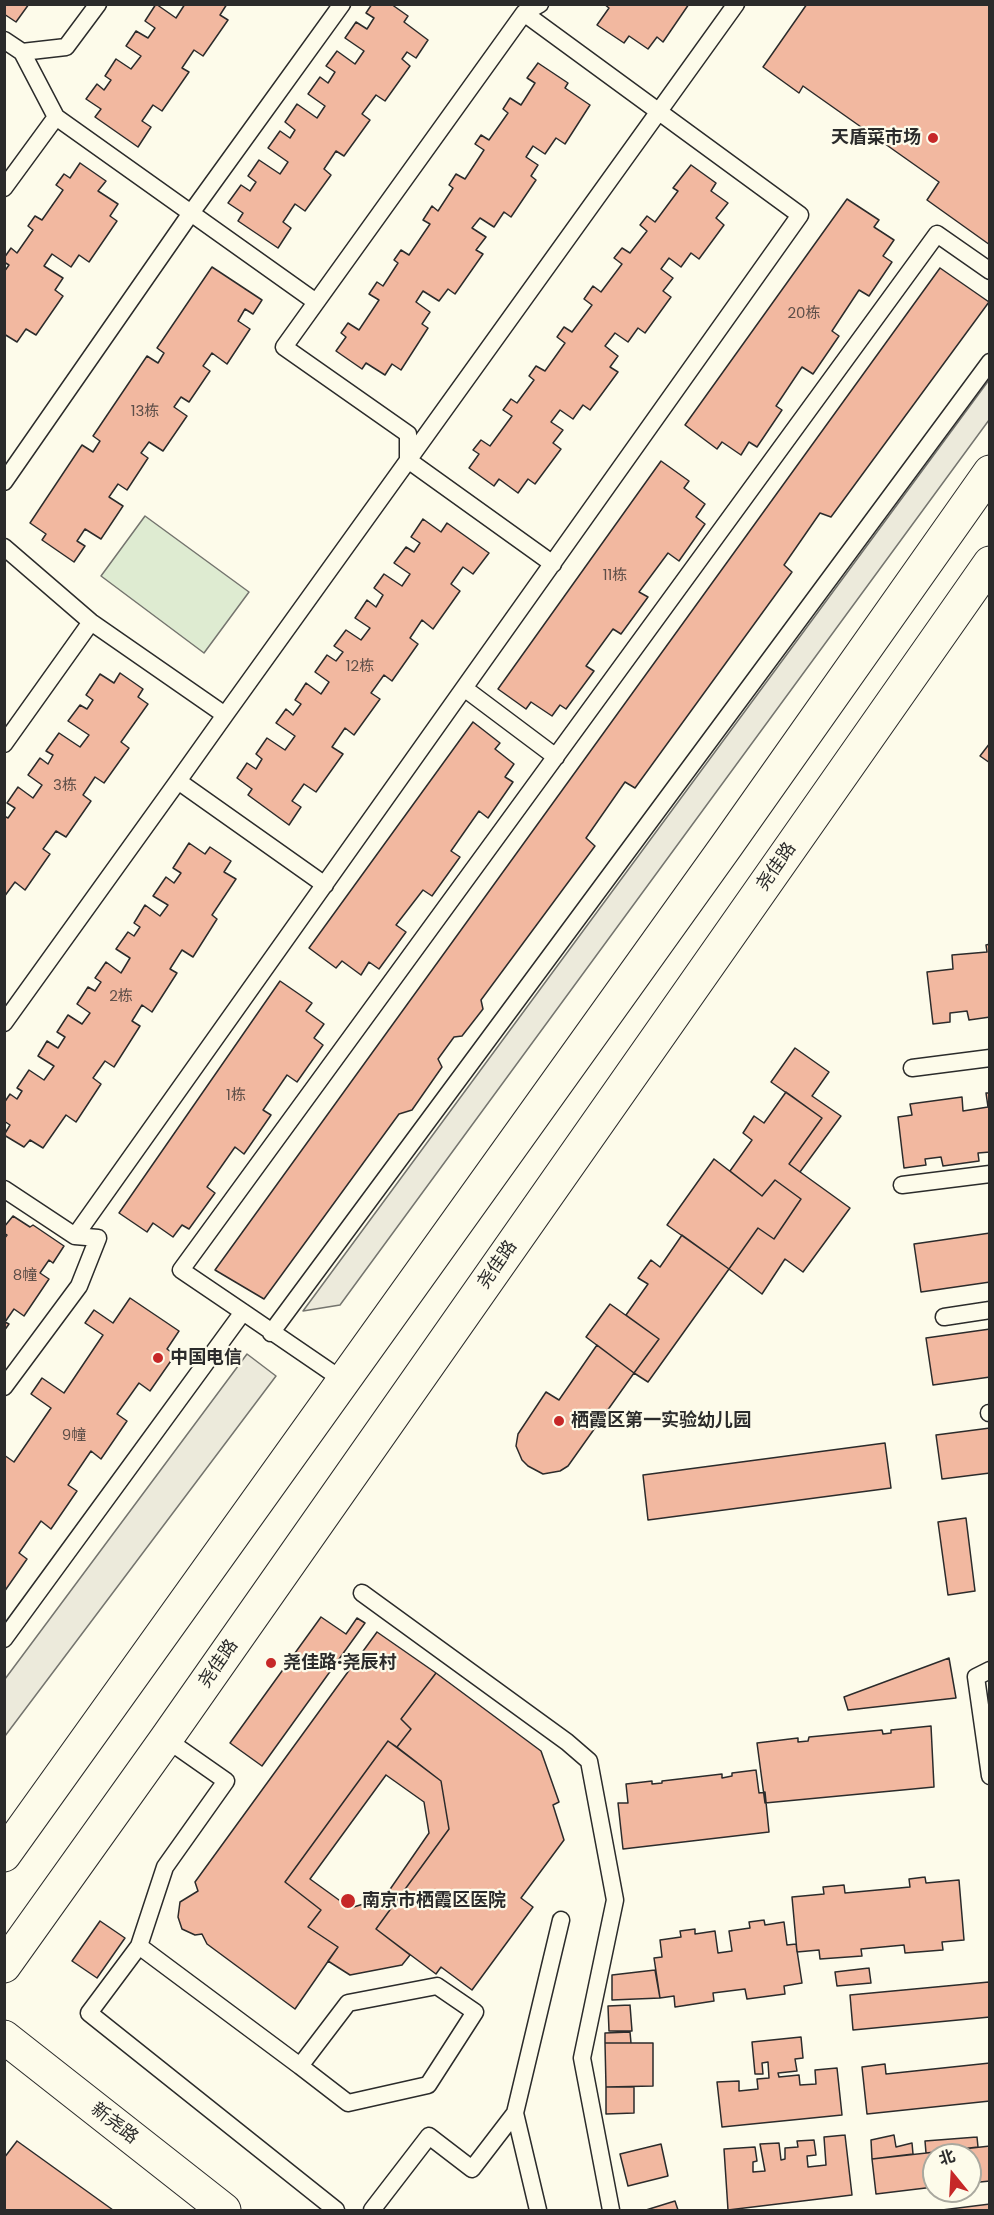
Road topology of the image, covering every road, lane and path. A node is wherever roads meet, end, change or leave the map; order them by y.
1 (98, 4) edge
2 (342, 4) edge
3 (540, 4) edge
4 (736, 4) edge
5 (524, 13) junction
6 (4, 40) edge
7 (22, 52) junction
8 (659, 112) junction
9 (56, 117) junction
10 (4, 188) edge
11 (191, 213) junction
12 (990, 271) edge
13 (316, 302) junction
14 (990, 362) edge
15 (408, 460) junction
16 (990, 472) edge
17 (4, 482) edge
18 (4, 547) edge
19 (990, 563) edge
20 (553, 564) junction
21 (91, 622) junction
22 (464, 688) junction
23 (225, 715) junction
24 (4, 744) edge
25 (556, 757) junction
26 (178, 782) junction
27 (325, 885) junction
28 (4, 1023) edge
29 (990, 1058) edge
30 (912, 1068) dead end
31 (990, 1174) edge
32 (902, 1185) dead end
33 (4, 1189) edge
34 (75, 1236) junction
35 (990, 1310) edge
36 (243, 1312) junction
37 (944, 1317) dead end
38 (271, 1333) junction
39 (344, 1381) junction
40 (4, 1387) edge
41 (362, 1593) dead end
42 (4, 1639) edge
43 (990, 1670) edge
44 (166, 1739) junction
45 (990, 1776) edge
46 (4, 1855) edge
47 (561, 1920) dead end
48 (139, 1947) junction
49 (9, 1949) edge
50 (4, 2037) edge
51 (300, 2066) junction
52 (514, 2113) junction
53 (224, 2211) edge
54 (336, 2211) edge
55 (372, 2211) edge
56 (538, 2211) edge
57 (611, 2211) edge

1 - 7 lane
2 - 11 lane
3 - 5 lane
4 - 8 lane
5 - 8 lane
5 - 13 lane
6 - 7 lane
7 - 9 lane
8 - 15 lane
8 - 20 lane
9 - 10 lane
9 - 11 lane
11 - 13 lane
11 - 17 lane
12 - 25 lane
13 - 15 lane
14 - 38 lane
15 - 20 lane
15 - 23 lane
16 - 39 main road
18 - 21 lane
19 - 44 main road, 尧佳路
20 - 22 lane
21 - 23 lane
21 - 24 lane
22 - 25 lane
22 - 27 lane
23 - 26 lane
25 - 36 lane
26 - 27 lane
26 - 28 lane
27 - 34 lane
29 - 30 lane
31 - 32 lane
33 - 34 lane
34 - 40 lane
35 - 37 lane
36 - 38 lane
36 - 42 lane
38 - 39 lane
39 - 46 main road
41 - 57 lane
43 - 45 lane
44 - 48 lane
44 - 49 main road, 尧佳路
47 - 52 lane
48 - 51 lane
48 - 54 lane
50 - 53 main road, 新尧路
51 - 51 lane
52 - 55 lane
52 - 56 lane

